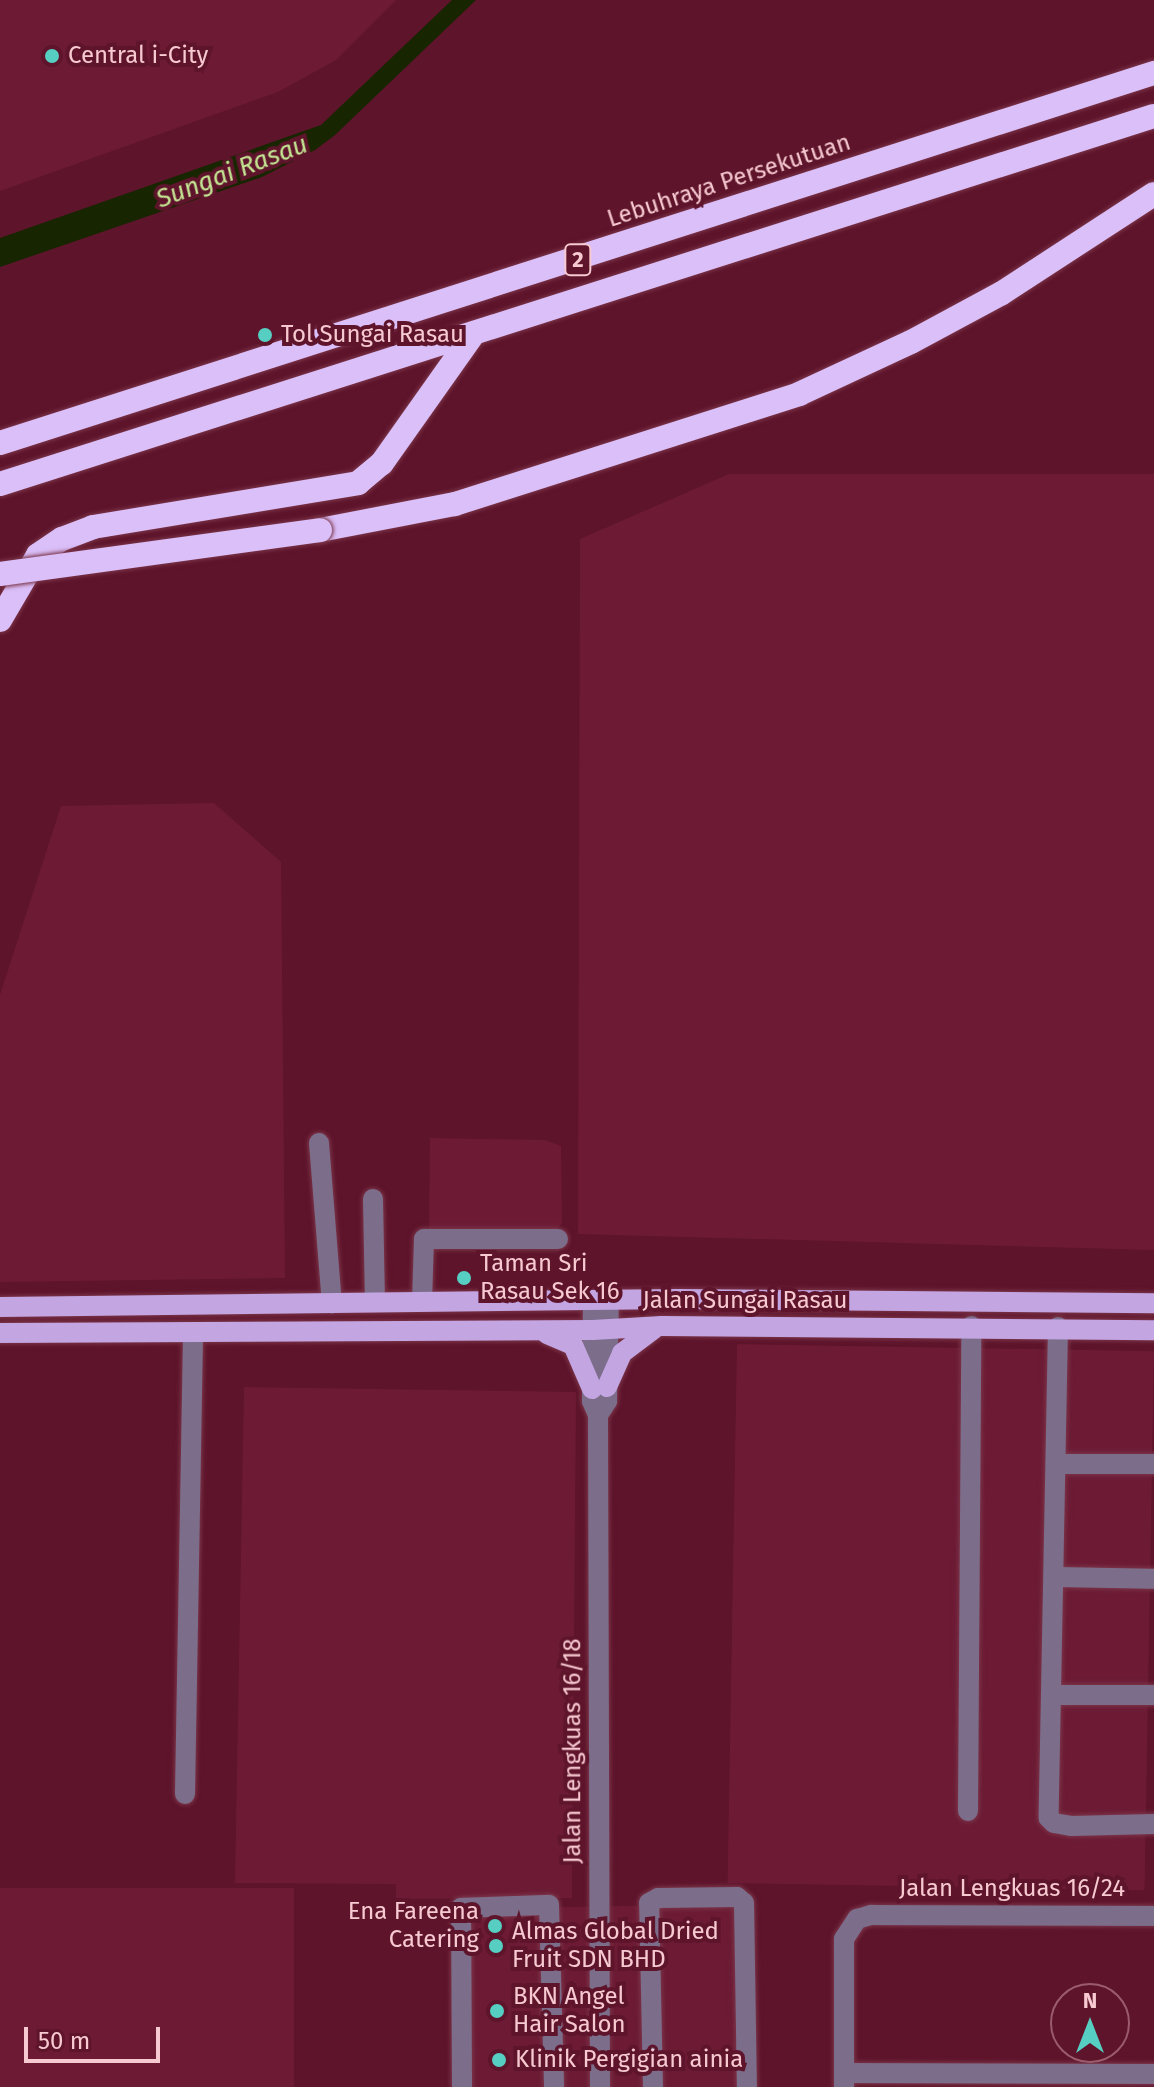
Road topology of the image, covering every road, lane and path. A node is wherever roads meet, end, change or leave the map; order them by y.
1 (1154, 73) edge
2 (1154, 116) edge
3 (1154, 194) edge
4 (474, 333) junction
5 (0, 443) edge
6 (0, 484) edge
7 (0, 574) edge
8 (0, 620) edge
9 (319, 1143) dead end
10 (373, 1199) dead end
11 (558, 1239) dead end
12 (601, 1300) junction
13 (375, 1302) junction
14 (422, 1302) junction
15 (332, 1303) junction
16 (1154, 1303) edge
17 (0, 1307) edge
18 (662, 1326) junction
19 (971, 1326) junction
20 (1058, 1327) junction
21 (600, 1329) junction
22 (516, 1330) junction
23 (1154, 1330) edge
24 (193, 1332) junction
25 (0, 1333) edge
26 (600, 1388) junction
27 (1056, 1464) junction
28 (1154, 1464) edge
29 (1054, 1577) junction
30 (1154, 1579) edge
31 (1051, 1695) junction
32 (1154, 1695) edge
33 (185, 1794) dead end
34 (968, 1811) dead end
35 (1154, 1824) edge
36 (1154, 1916) edge
37 (1154, 2074) edge
38 (844, 2080) edge
39 (462, 2087) edge
40 (554, 2087) edge
41 (600, 2087) edge
42 (653, 2087) edge
43 (747, 2087) edge

1 - 5 highway, Lebuhraya Persekutuan / 2
2 - 4 highway, 2
3 - 7 highway, bridge
4 - 6 highway, 2
4 - 8 highway
9 - 15 street
10 - 13 street
11 - 14 street
12 - 14 main road, Jalan Sungai Rasau
12 - 16 main road, Jalan Sungai Rasau
12 - 21 street, Jalan Lengkuas 16/18
13 - 14 main road, Jalan Sungai Rasau
13 - 15 main road, Jalan Sungai Rasau
15 - 17 main road, Jalan Sungai Rasau
18 - 19 main road, Jalan Sungai Rasau
18 - 21 main road, Jalan Sungai Rasau
18 - 26 main road
19 - 20 main road, Jalan Sungai Rasau
19 - 34 street
20 - 23 main road, Jalan Sungai Rasau
20 - 27 street
21 - 22 main road, Jalan Sungai Rasau
21 - 26 street, Jalan Lengkuas 16/18
22 - 24 main road, Jalan Sungai Rasau
22 - 26 main road
24 - 25 main road, Jalan Sungai Rasau
24 - 33 street
26 - 41 street, Jalan Lengkuas 16/18
27 - 28 street
27 - 29 street
29 - 30 street
29 - 31 street
31 - 32 street
31 - 35 street
36 - 38 street, Jalan Lengkuas 16/24
37 - 38 street
39 - 40 street
42 - 43 street

